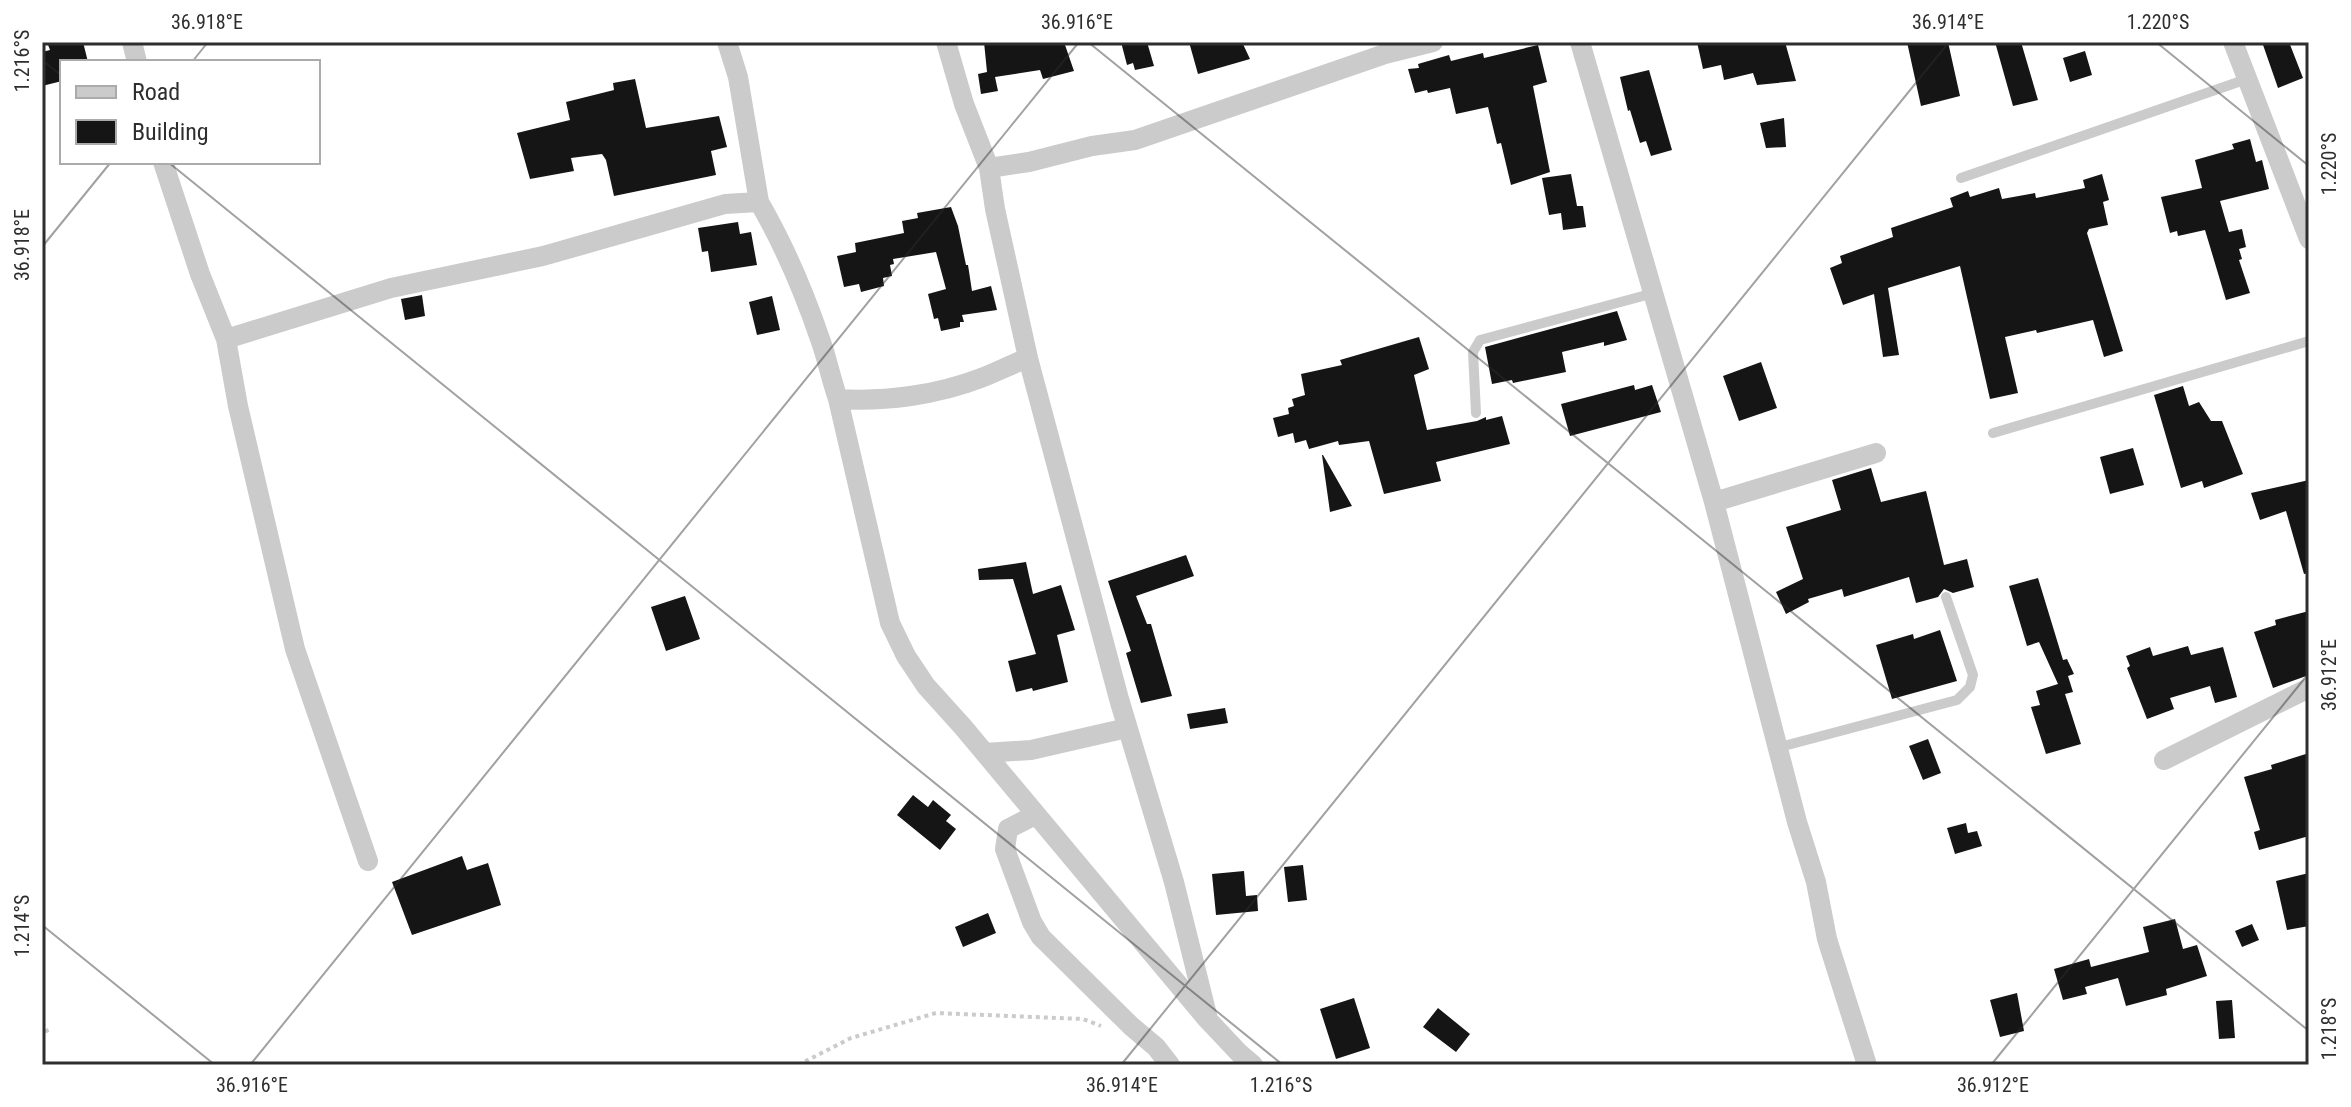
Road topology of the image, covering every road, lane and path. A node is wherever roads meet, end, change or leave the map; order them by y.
1 (727, 42) edge
2 (946, 42) edge
3 (1433, 42) edge
4 (1580, 42) edge
5 (2233, 42) edge
6 (2247, 79) junction
7 (164, 164) edge
8 (989, 168) junction
9 (1961, 178) dead end
10 (759, 202) junction
11 (2309, 239) edge
12 (1654, 293) junction
13 (226, 339) junction
14 (2309, 341) edge
15 (1028, 358) junction
16 (838, 399) junction
17 (1476, 413) dead end
18 (1993, 433) dead end
19 (1876, 453) dead end
20 (1714, 502) junction
21 (1946, 597) dead end
22 (2309, 688) edge
23 (1127, 728) junction
24 (1780, 747) junction
25 (985, 753) junction
26 (2164, 760) dead end
27 (1035, 815) junction
28 (368, 861) dead end
29 (1207, 1019) junction
30 (42, 1022) edge
31 (1112, 1030) dead end
32 (48, 1033) dead end
33 (798, 1065) edge
34 (1170, 1065) edge
35 (1253, 1065) edge
36 (1867, 1065) edge

1 - 10 street
2 - 8 street
3 - 8 street
4 - 12 street
5 - 6 street
6 - 9 lane
6 - 11 street
7 - 13 street
8 - 15 street
10 - 13 street
10 - 16 street
12 - 17 lane
12 - 20 street
13 - 28 street
14 - 18 lane
15 - 16 street
15 - 23 street
16 - 25 street
19 - 20 street
20 - 24 street
21 - 24 lane
22 - 26 street
23 - 25 street
23 - 29 street
24 - 36 street
25 - 27 street
27 - 29 street
27 - 34 street
29 - 35 street
30 - 32 path
31 - 33 path

